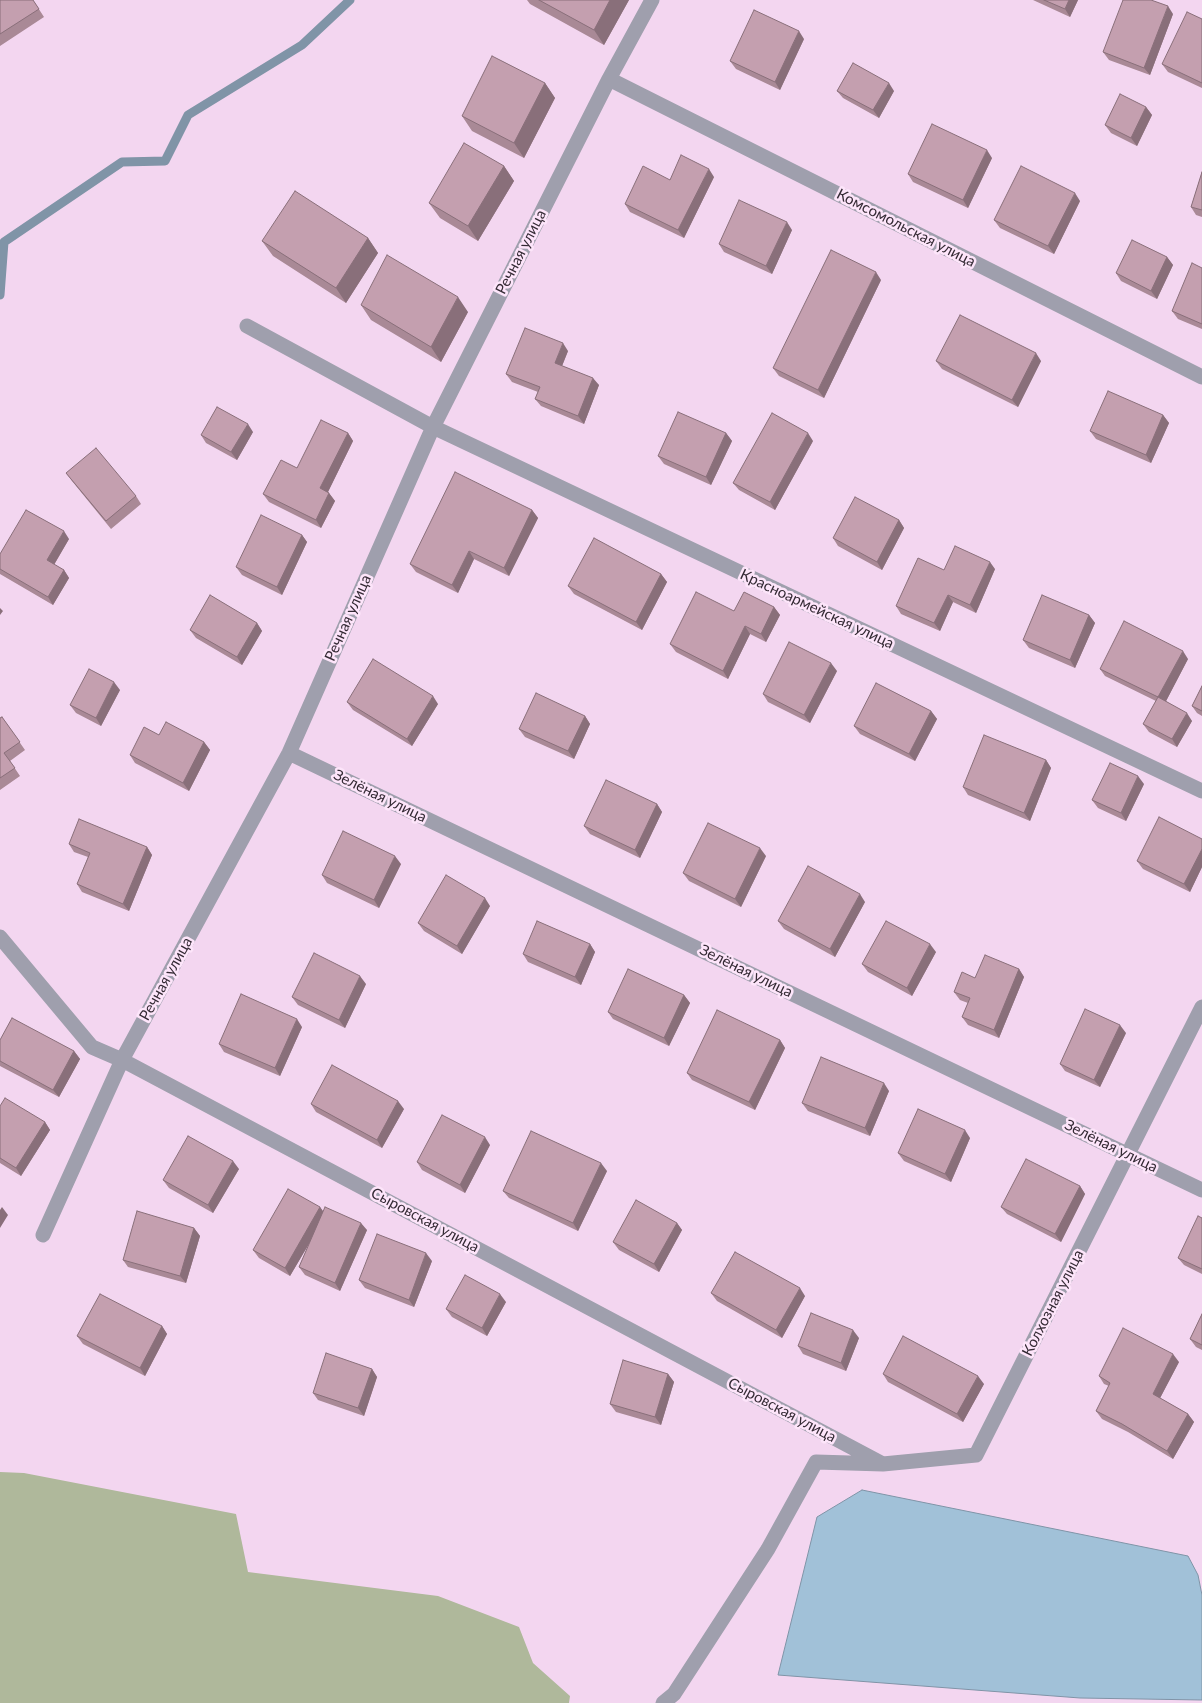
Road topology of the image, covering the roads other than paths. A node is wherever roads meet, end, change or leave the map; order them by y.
1 (652, 0) edge
2 (609, 79) junction
3 (247, 326) dead end
4 (1202, 377) edge
5 (433, 427) junction
6 (289, 753) junction
7 (1202, 791) edge
8 (0, 937) edge
9 (1202, 1007) edge
10 (122, 1060) junction
11 (1127, 1154) junction
12 (1202, 1190) edge
13 (43, 1235) dead end
14 (883, 1464) junction
15 (663, 1703) edge

1 - 2 street, Речная улица
2 - 4 street, Комсомольская улица
2 - 5 street, Речная улица
3 - 5 street, Красноармейская улица
5 - 6 street, Речная улица
5 - 7 street, Красноармейская улица
6 - 10 street, Речная улица
6 - 11 street, Зелёная улица
8 - 10 street, Сыровская улица
9 - 11 street, Колхозная улица
10 - 13 street, Речная улица
10 - 14 street, Сыровская улица
11 - 12 street, Зелёная улица
11 - 14 street, Колхозная улица
14 - 15 street, Колхозная улица

